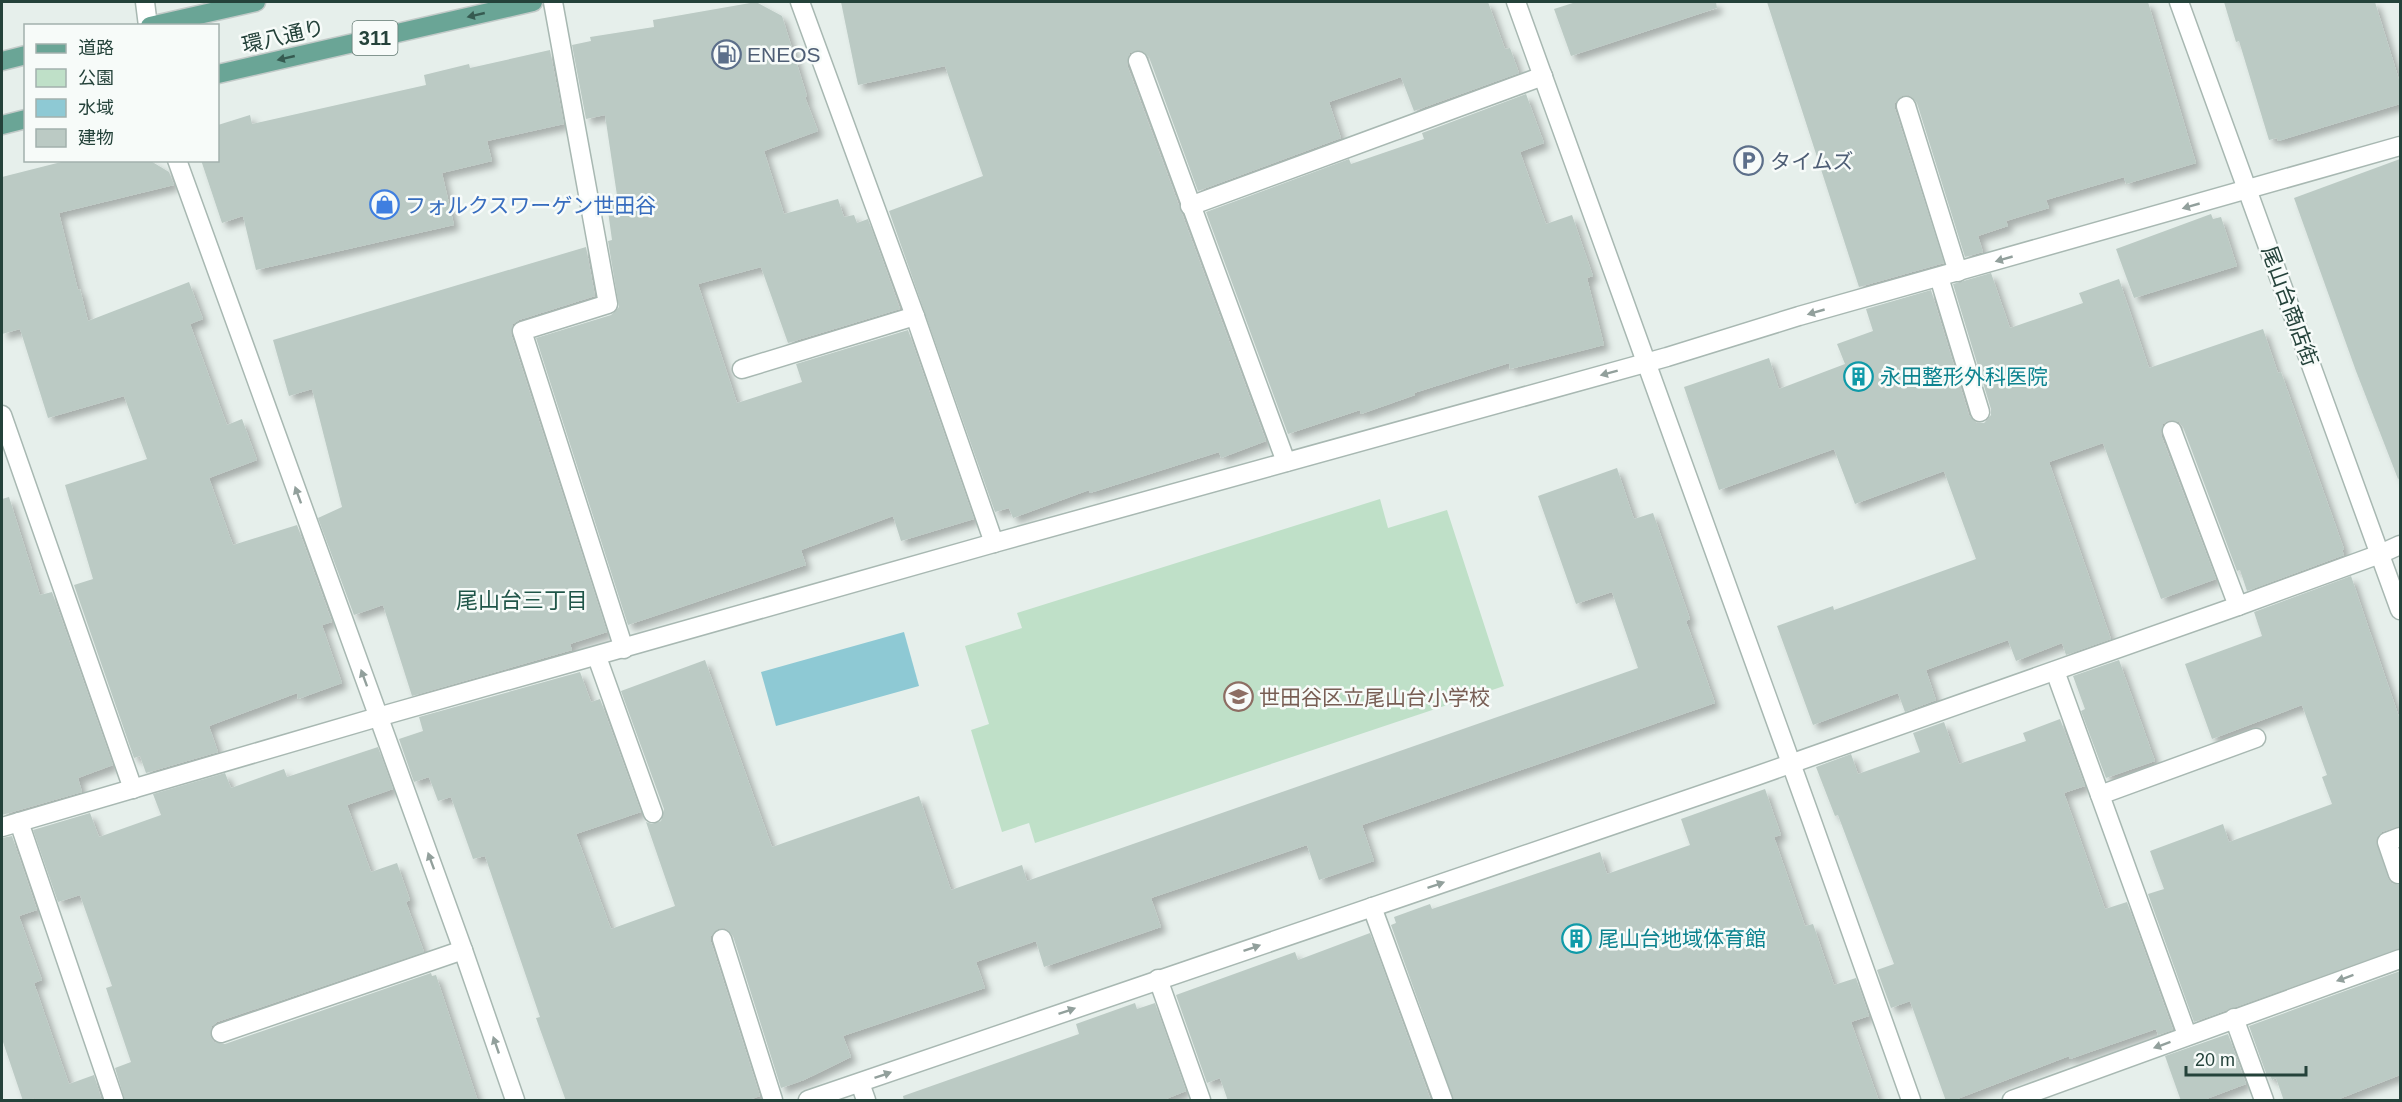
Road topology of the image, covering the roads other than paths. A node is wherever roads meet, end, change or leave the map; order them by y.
1 (145, 2) edge
2 (256, 2) edge
3 (533, 2) edge
4 (553, 2) edge
5 (800, 2) edge
6 (1516, 2) edge
7 (2179, 2) edge
8 (149, 24) edge
9 (158, 24) edge
10 (24, 56) edge
11 (2, 61) edge
12 (1138, 61) dead end
13 (219, 74) edge
14 (1543, 76) junction
15 (1905, 106) dead end
16 (24, 119) edge
17 (2, 125) edge
18 (2400, 146) edge
19 (178, 162) edge
20 (2248, 190) junction
21 (1190, 206) junction
22 (1958, 272) junction
23 (1939, 277) junction
24 (915, 316) junction
25 (1646, 362) junction
26 (742, 369) dead end
27 (1980, 412) dead end
28 (2, 415) edge
29 (2172, 431) dead end
30 (7, 449) edge
31 (1286, 462) junction
32 (994, 543) junction
33 (2400, 545) edge
34 (2380, 554) junction
35 (2238, 606) junction
36 (2400, 610) edge
37 (624, 649) junction
38 (597, 657) junction
39 (2055, 671) junction
40 (378, 717) junction
41 (2256, 738) dead end
42 (1792, 762) junction
43 (133, 789) junction
44 (2100, 795) junction
45 (653, 813) dead end
46 (19, 822) junction
47 (2, 827) edge
48 (2400, 837) edge
49 (2398, 874) dead end
50 (1372, 907) junction
51 (722, 939) dead end
52 (463, 950) junction
53 (2400, 959) edge
54 (1158, 979) junction
55 (2234, 1018) junction
56 (221, 1033) dead end
57 (2187, 1035) junction
58 (863, 1092) edge
59 (114, 1101) edge
60 (515, 1101) edge
61 (773, 1101) edge
62 (808, 1101) edge
63 (1202, 1101) edge
64 (1443, 1101) edge
65 (1911, 1101) edge
66 (2012, 1101) edge
67 (2264, 1101) edge

1 - 8 street
2 - 9 main road, 環八通り
3 -> 13 main road, 環八通り / 311
4 - 37 street
5 - 24 street
6 - 14 street
7 - 20 street, 尾山台商店街
10 - 11 main road
12 - 21 street
14 - 21 street
14 - 25 street
15 - 22 street
16 - 17 main road
18 - 20 street
40 -> 19 street
20 -> 22 street
20 - 34 street, 尾山台商店街
21 - 31 street
22 - 23 street
23 -> 25 street
23 - 27 street
24 - 26 street
24 - 32 street
25 -> 31 street
25 - 42 street
28 - 30 street
29 - 35 street
30 - 43 street
31 - 32 street
32 - 37 street
33 - 34 street
34 - 35 street
34 - 36 street, 尾山台商店街
35 - 39 street
37 - 38 street
38 - 40 street
38 - 45 street
39 - 42 street
39 - 44 street
40 - 43 street
52 -> 40 street
41 - 44 street
50 -> 42 street
42 - 65 street
43 - 46 street
44 - 57 street
46 - 47 street
46 - 59 street
48 - 49 street
54 -> 50 street
50 - 64 street
51 - 61 street
52 - 56 street
60 -> 52 street
53 -> 55 street
58 -> 54 street
54 - 63 street
55 - 57 street
55 - 67 street
57 -> 66 street
58 - 62 street

